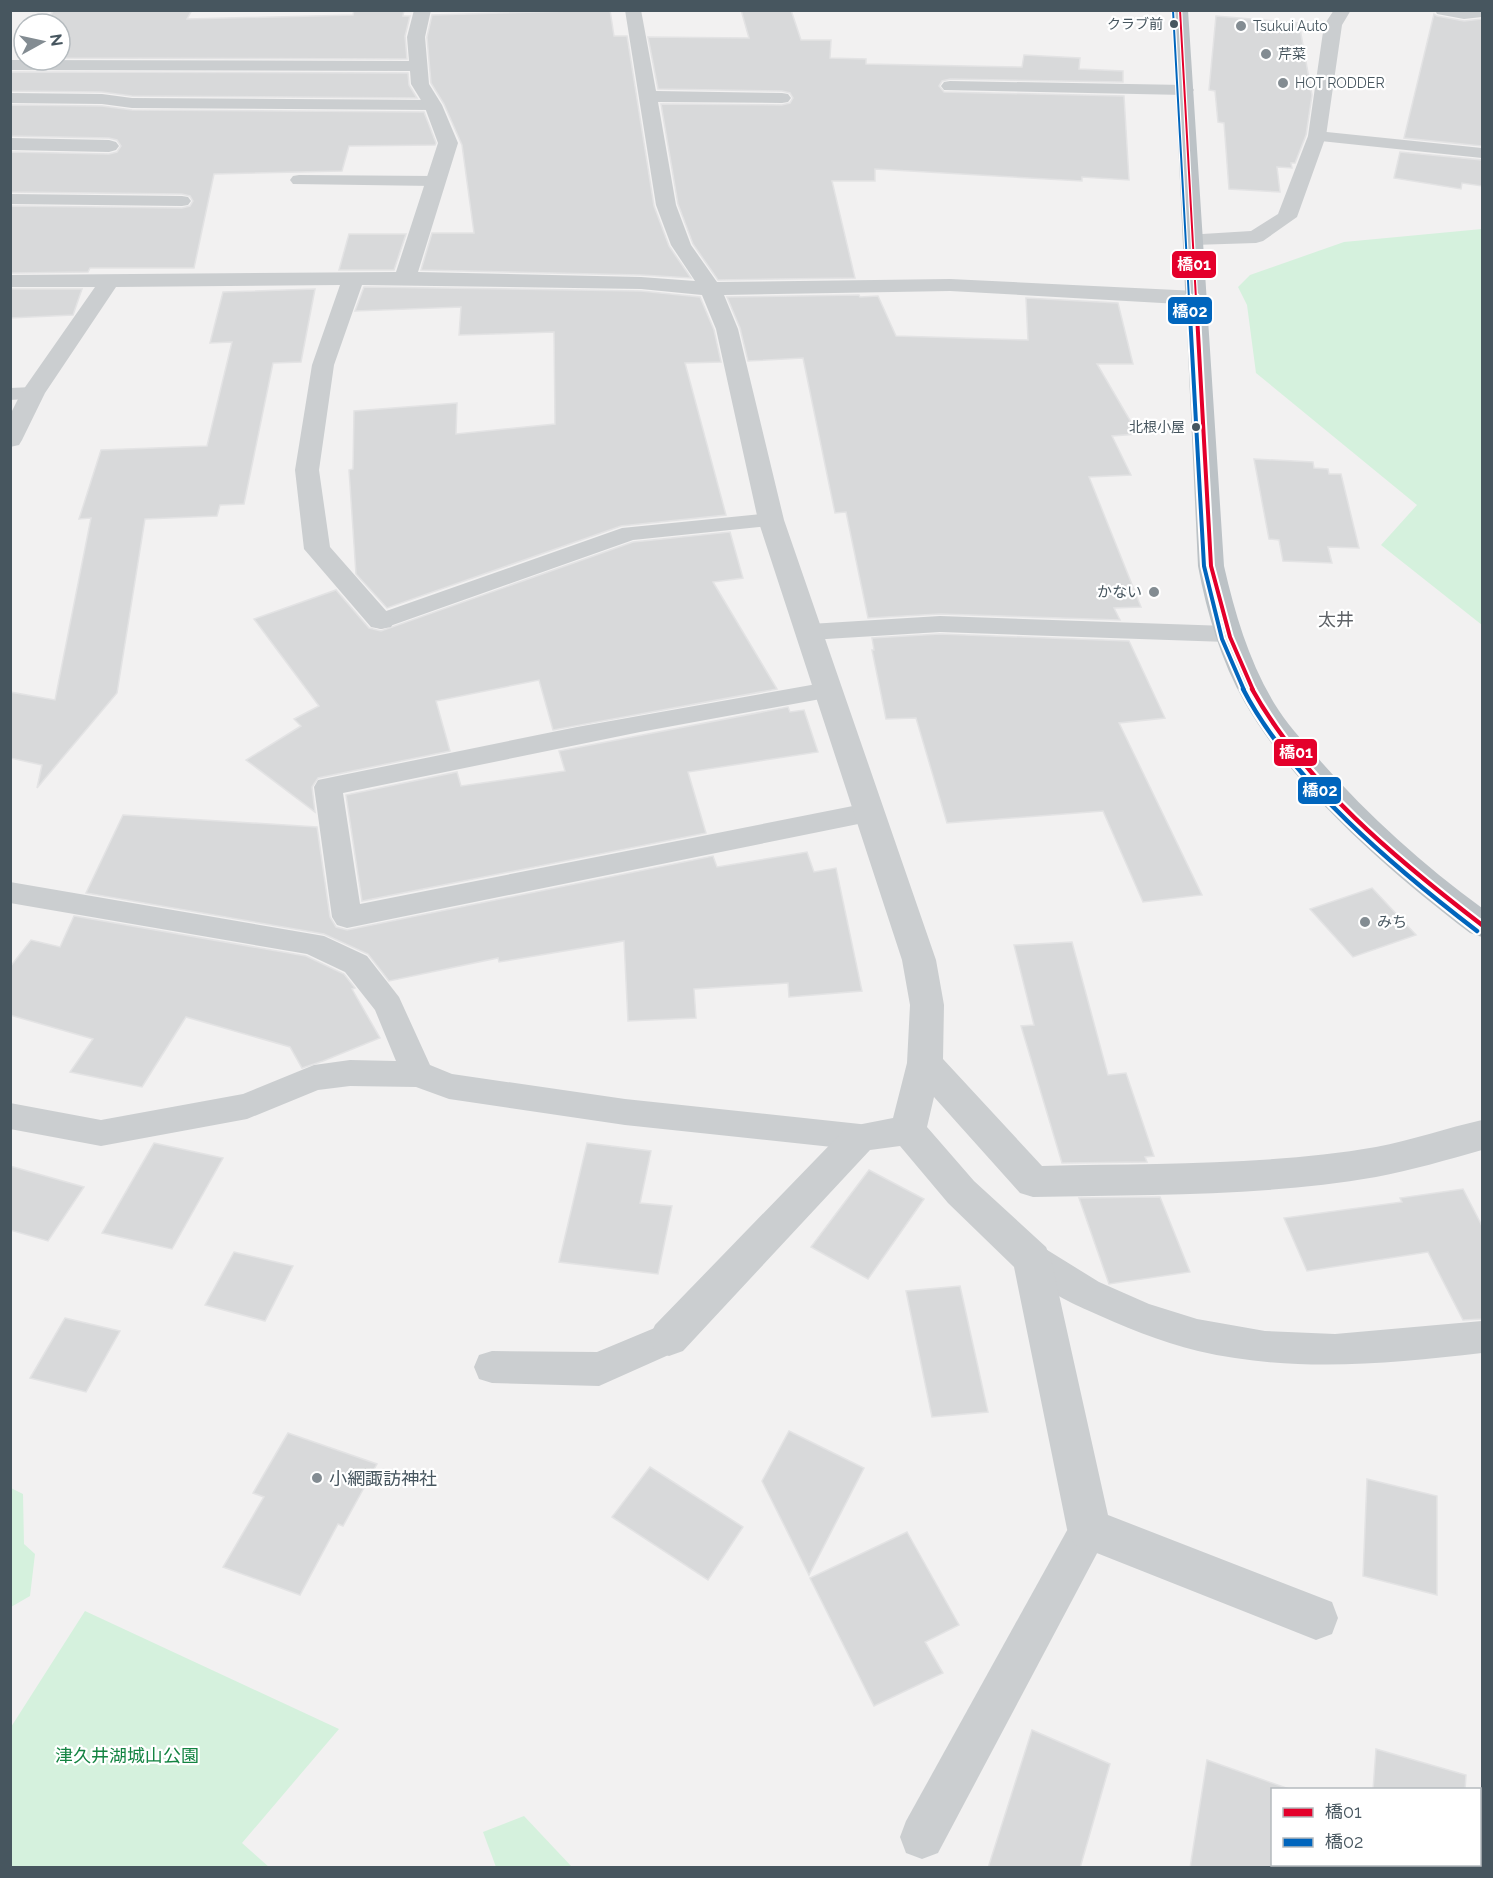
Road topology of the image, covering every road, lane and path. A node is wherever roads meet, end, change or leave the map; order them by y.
1 (423, 10) edge
2 (633, 10) edge
3 (1180, 10) edge
4 (1343, 10) edge
5 (1443, 10) edge
6 (1482, 12) edge
7 (10, 65) edge
8 (418, 66) junction
9 (950, 86) dead end
10 (1185, 90) junction
11 (649, 96) junction
12 (10, 98) edge
13 (782, 98) dead end
14 (433, 105) junction
15 (1317, 136) junction
16 (10, 144) edge
17 (109, 146) dead end
18 (1482, 153) edge
19 (298, 180) dead end
20 (434, 182) junction
21 (10, 199) edge
22 (182, 201) dead end
23 (1193, 239) junction
24 (405, 278) junction
25 (353, 279) junction
26 (110, 280) junction
27 (10, 281) edge
28 (711, 289) junction
29 (1197, 298) junction
30 (22, 394) edge
31 (10, 440) edge
32 (771, 520) junction
33 (381, 621) joint
34 (810, 632) junction
35 (1227, 634) junction
36 (828, 690) junction
37 (868, 813) junction
38 (10, 892) edge
39 (1482, 926) edge
40 (926, 1063) junction
41 (418, 1074) junction
42 (10, 1116) edge
43 (908, 1130) junction
44 (1482, 1135) edge
45 (861, 1137) junction
46 (1032, 1259) junction
47 (1482, 1337) edge
48 (669, 1338) joint
49 (492, 1367) dead end
50 (1089, 1529) junction
51 (1316, 1618) dead end
52 (921, 1838) dead end

1 - 8 street
2 - 11 street
3 - 10 highway
4 - 15 street
5 - 6 street
7 - 8 street
8 - 14 street
9 - 10 street
10 - 23 highway
11 - 13 street
11 - 28 street
12 - 14 lane
14 - 20 street
15 - 18 lane
15 - 23 street
16 - 17 street
19 - 20 lane
20 - 24 street
21 - 22 lane
23 - 29 highway
24 - 25 street
24 - 28 street
25 - 26 street
25 - 33 street
26 - 27 street
26 - 30 street
28 - 29 street
28 - 32 street
29 - 35 highway
30 - 31 street
32 - 33 lane
32 - 34 street
34 - 35 lane
34 - 36 street
35 - 39 highway
36 - 37 street
36 - 37 lane
37 - 40 street
38 - 41 lane
40 - 43 street
40 - 44 street
41 - 42 lane
41 - 45 lane
43 - 45 street
43 - 46 street
45 - 48 street
46 - 47 lane
46 - 50 street
48 - 49 lane
50 - 51 street
50 - 52 lane

